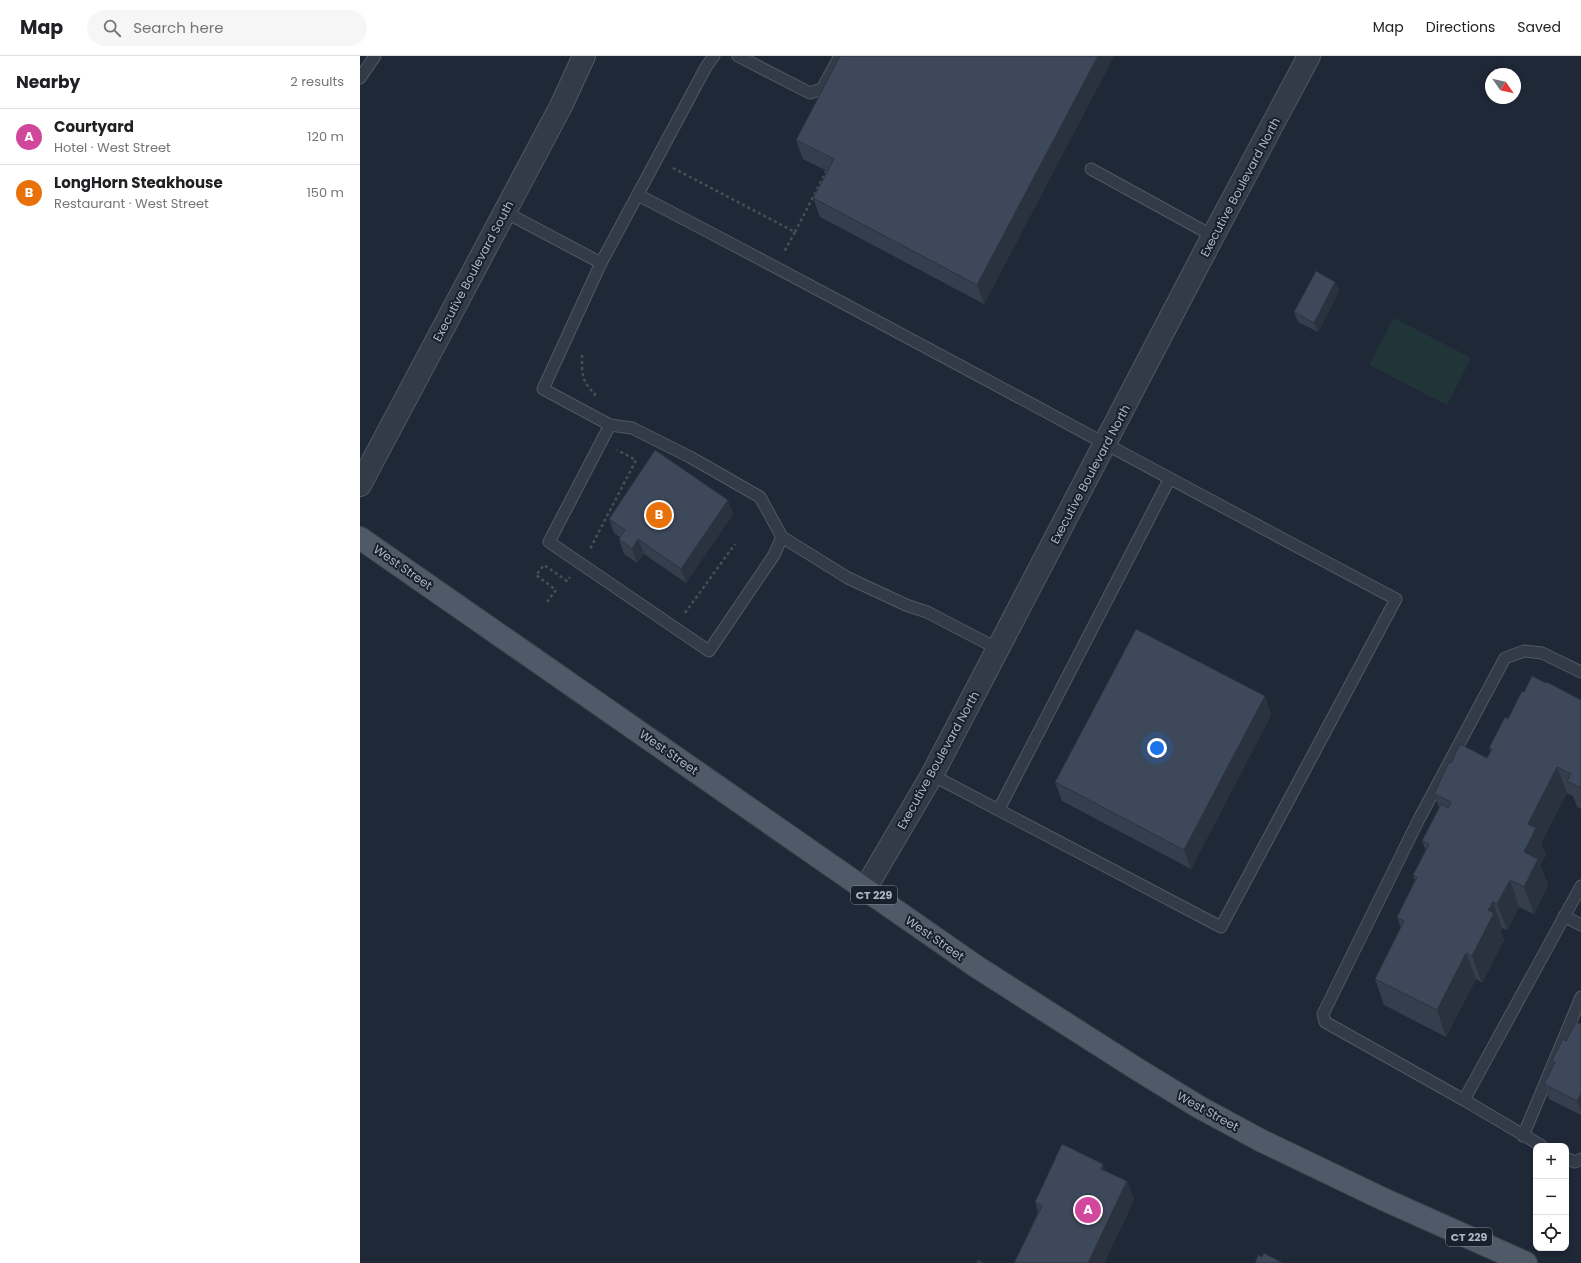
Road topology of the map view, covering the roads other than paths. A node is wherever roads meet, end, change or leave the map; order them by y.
1 (375, 56) edge
2 (584, 56) edge
3 (714, 56) edge
4 (738, 56) edge
5 (840, 56) edge
6 (1309, 56) edge
7 (360, 78) edge
8 (1091, 169) dead end
9 (638, 195) junction
10 (505, 212) junction
11 (1213, 236) junction
12 (601, 263) junction
13 (610, 425) junction
14 (1105, 444) junction
15 (1169, 480) junction
16 (360, 486) edge
17 (782, 537) junction
18 (360, 538) edge
19 (998, 649) junction
20 (1581, 672) edge
21 (932, 774) junction
22 (999, 810) junction
23 (1581, 886) edge
24 (865, 889) junction
25 (1564, 916) junction
26 (1581, 925) edge
27 (1581, 997) edge
28 (1464, 1100) junction
29 (1523, 1136) junction
30 (1536, 1143) edge
31 (1569, 1159) edge
32 (1581, 1159) edge
33 (1526, 1263) edge

1 - 7 lane
2 - 10 street, Executive Boulevard South
3 - 9 lane
4 - 5 lane
6 - 11 street, Executive Boulevard North
8 - 11 lane
9 - 12 lane
9 - 14 lane
10 - 12 lane
10 - 16 street, Executive Boulevard South
11 - 14 street, Executive Boulevard North
12 - 13 lane
13 - 17 lane
13 - 17 lane
14 - 15 lane
14 - 19 street, Executive Boulevard North
15 - 22 lane
15 - 22 lane
17 - 19 lane
18 - 24 main road, West Street / CT 229
19 - 21 street, Executive Boulevard North
20 - 28 lane
21 - 22 lane
21 - 24 street, Executive Boulevard North
23 - 25 lane
24 - 33 main road, West Street / CT 229
25 - 26 lane
25 - 28 lane
27 - 29 lane
28 - 29 lane
29 - 30 lane
31 - 32 lane

